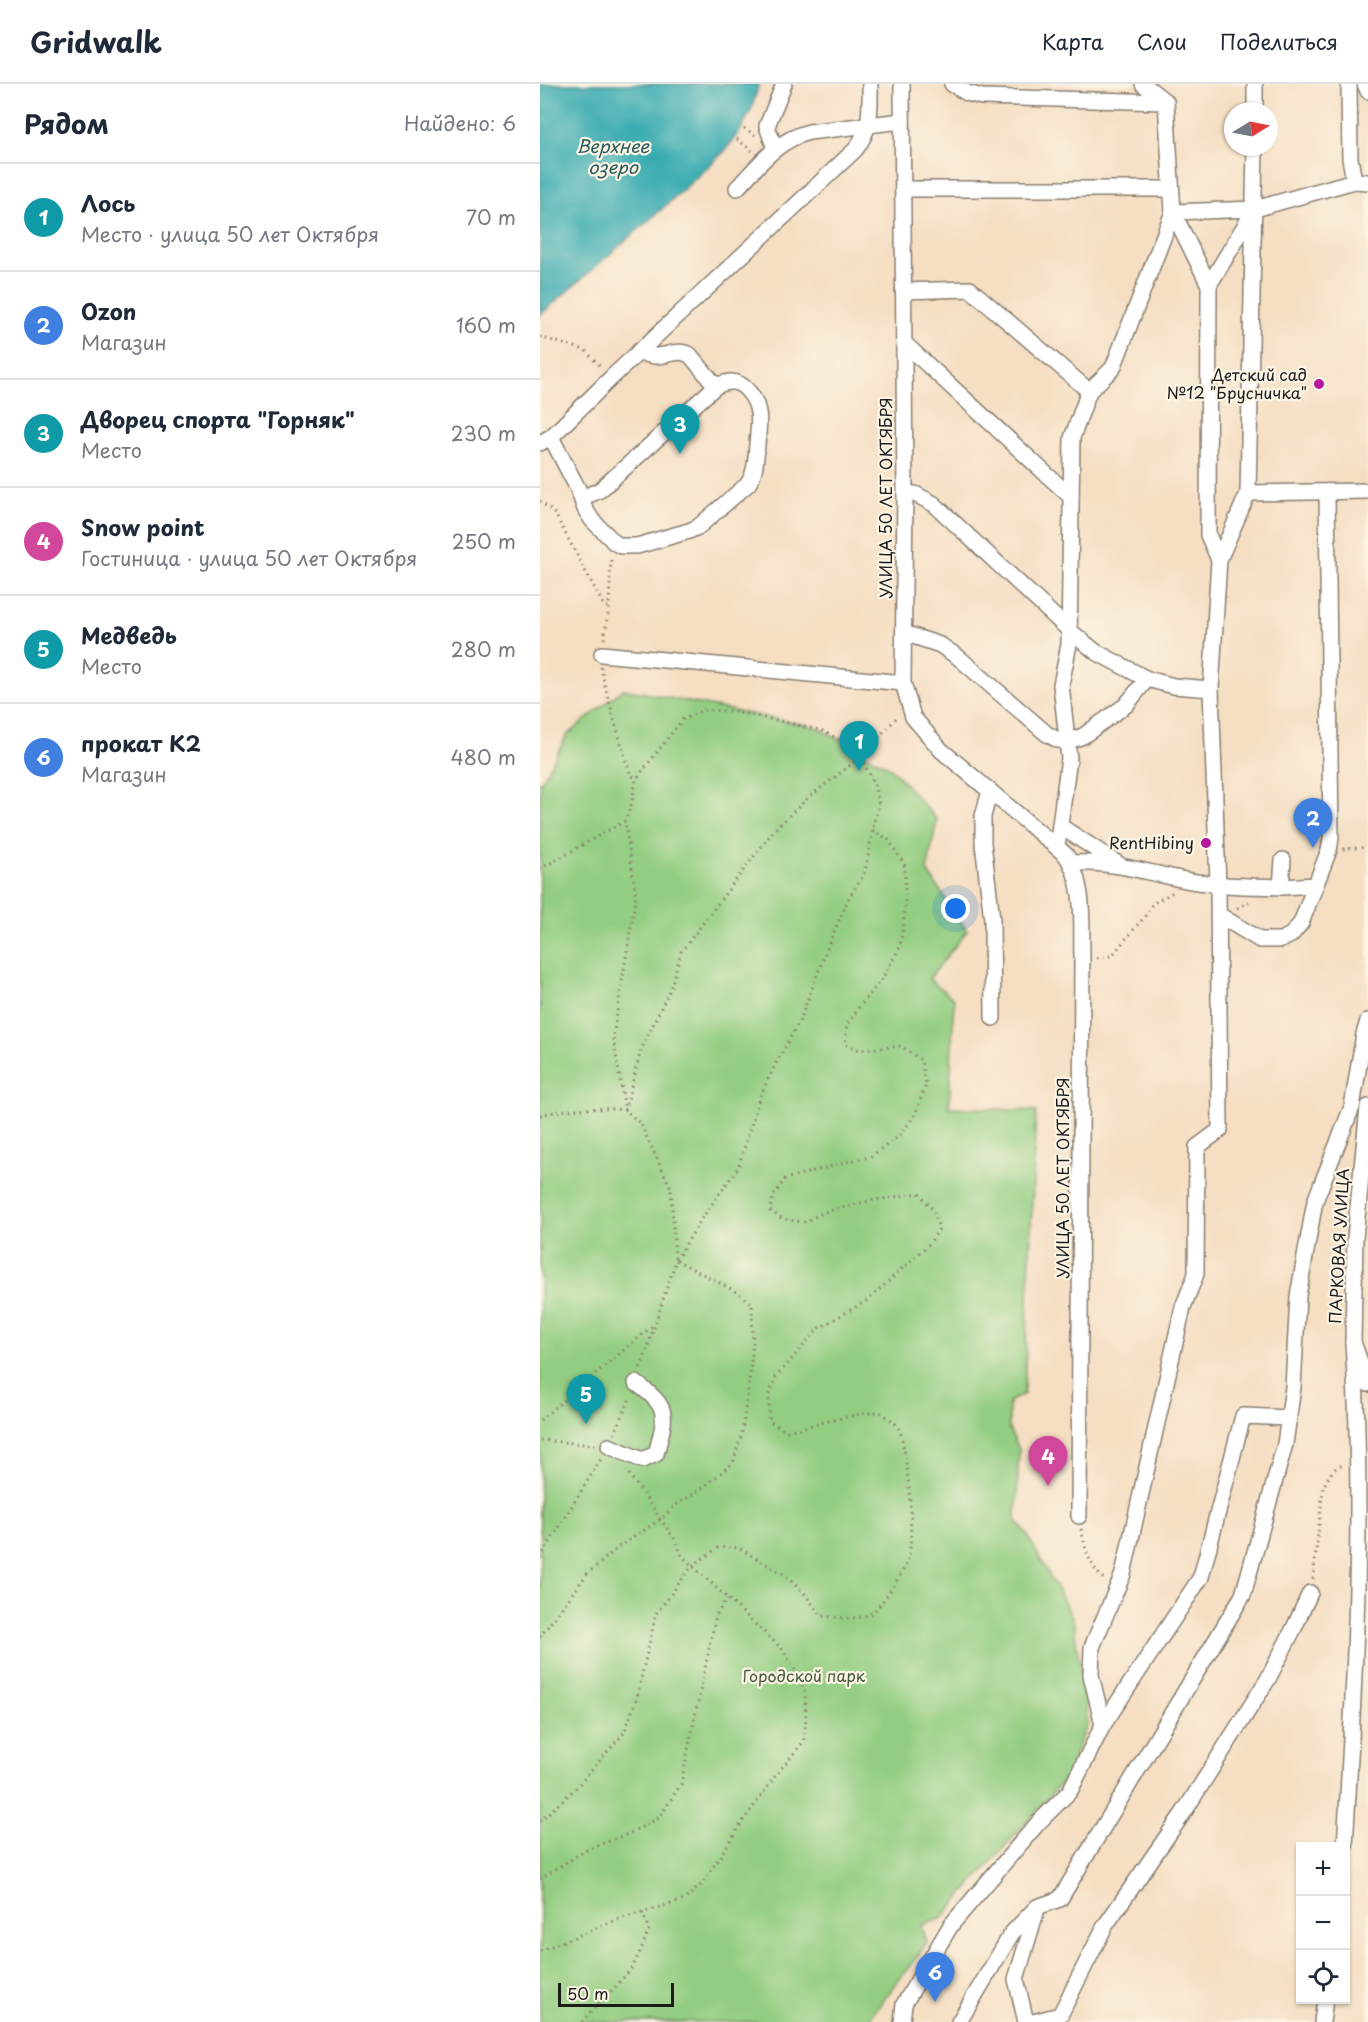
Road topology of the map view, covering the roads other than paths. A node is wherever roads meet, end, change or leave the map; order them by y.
1 (784, 84) edge
2 (870, 84) edge
3 (902, 84) edge
4 (952, 84) edge
5 (1143, 84) edge
6 (1255, 84) edge
7 (1349, 84) edge
8 (1365, 84) edge
9 (1368, 91) edge
10 (1166, 102) junction
11 (1255, 102) edge
12 (902, 121) junction
13 (869, 125) junction
14 (775, 149) junction
15 (1255, 156) edge
16 (1361, 181) edge
17 (737, 188) dead end
18 (903, 189) junction
19 (1171, 189) junction
20 (1255, 209) junction
21 (1173, 212) junction
22 (1209, 285) junction
23 (903, 291) junction
24 (904, 343) junction
25 (639, 351) junction
26 (716, 386) junction
27 (1089, 391) junction
28 (545, 440) edge
29 (1368, 491) edge
30 (1327, 492) junction
31 (1248, 493) junction
32 (905, 494) junction
33 (1071, 497) junction
34 (582, 498) junction
35 (1219, 560) junction
36 (1070, 632) junction
37 (904, 633) junction
38 (602, 654) dead end
39 (1147, 679) junction
40 (903, 683) junction
41 (1211, 689) junction
42 (1069, 741) junction
43 (990, 791) junction
44 (1060, 826) junction
45 (1057, 847) junction
46 (1283, 860) dead end
47 (1071, 863) junction
48 (1119, 865) junction
49 (1218, 885) junction
50 (1315, 885) junction
51 (1281, 887) junction
52 (1219, 915) junction
53 (993, 1018) dead end
54 (1368, 1021) edge
55 (1368, 1107) edge
56 (1364, 1174) edge
57 (1361, 1274) edge
58 (1353, 1342) junction
59 (636, 1383) road end
60 (1368, 1384) edge
61 (1289, 1418) junction
62 (609, 1446) road end
63 (1079, 1516) road end
64 (1362, 1535) edge
65 (1310, 1593) road end
66 (1103, 1725) junction
67 (1345, 1842) edge
68 (1037, 1907) junction
69 (1324, 2004) edge
70 (902, 2022) edge
71 (959, 2022) edge
72 (1026, 2022) edge
73 (1033, 2022) edge
74 (1322, 2022) edge

1 - 14 street
2 - 13 street
3 - 12 street, УЛИЦА 50 ЛЕТ ОКТЯБРЯ
4 - 10 street
5 - 10 street
6 - 11 street
7 - 16 street
8 - 9 street
10 - 19 street
12 - 13 street
12 - 18 street, УЛИЦА 50 ЛЕТ ОКТЯБРЯ
13 - 14 street
13 - 25 street
14 - 17 street
15 - 20 street
16 - 20 street
18 - 19 street
18 - 23 street, УЛИЦА 50 ЛЕТ ОКТЯБРЯ
19 - 21 street
20 - 21 street
20 - 22 street
20 - 31 street
21 - 22 street
21 - 27 street
22 - 35 street
23 - 24 street, УЛИЦА 50 ЛЕТ ОКТЯБРЯ
23 - 27 street
24 - 32 street, УЛИЦА 50 ЛЕТ ОКТЯБРЯ
24 - 33 street
25 - 26 street
25 - 28 street
26 - 34 street
26 - 34 street
27 - 33 street
28 - 34 street
29 - 30 street
30 - 31 street
30 - 50 street
31 - 35 street
32 - 36 street
32 - 37 street, УЛИЦА 50 ЛЕТ ОКТЯБРЯ
33 - 36 street
35 - 41 street
36 - 39 street
36 - 42 street
37 - 40 street, УЛИЦА 50 ЛЕТ ОКТЯБРЯ
37 - 42 street
38 - 40 street
39 - 41 street
39 - 42 street
40 - 43 street, УЛИЦА 50 ЛЕТ ОКТЯБРЯ
41 - 49 street
42 - 44 street
43 - 45 street, УЛИЦА 50 ЛЕТ ОКТЯБРЯ
43 - 53 street
44 - 45 street
44 - 48 street
45 - 47 street, УЛИЦА 50 ЛЕТ ОКТЯБРЯ
46 - 51 street
47 - 48 street
47 - 63 street, УЛИЦА 50 ЛЕТ ОКТЯБРЯ
48 - 49 street
49 - 51 street
49 - 52 street
50 - 51 street
50 - 52 street
52 - 66 street
54 - 61 street
55 - 56 street, ПАРКОВАЯ УЛИЦА
56 - 57 street, ПАРКОВАЯ УЛИЦА
57 - 58 street, ПАРКОВАЯ УЛИЦА
58 - 60 street, ПАРКОВАЯ УЛИЦА
58 - 64 street
59 - 62 street
61 - 66 street
61 - 68 street
64 - 67 street
65 - 73 street
66 - 70 street
68 - 71 street
68 - 72 street
69 - 74 street

